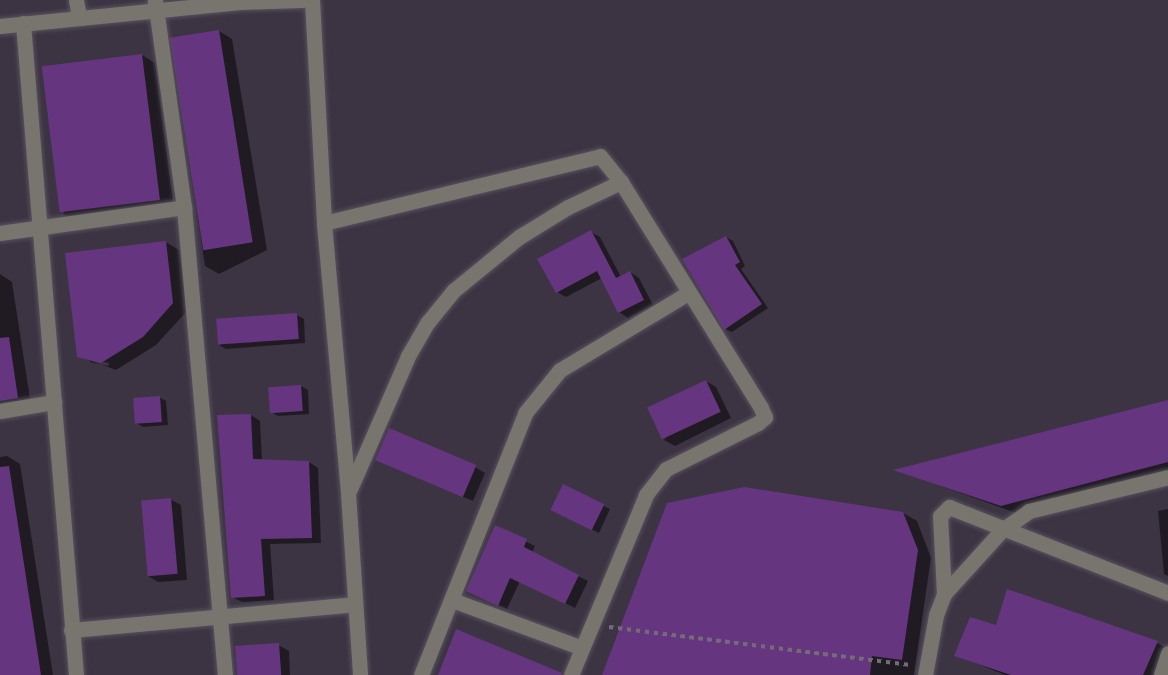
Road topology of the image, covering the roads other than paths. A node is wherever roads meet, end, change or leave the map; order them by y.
1 (76, 0) edge
2 (302, 0) edge
3 (312, 0) edge
4 (156, 5) edge
5 (79, 17) junction
6 (23, 23) junction
7 (0, 26) edge
8 (621, 182) junction
9 (184, 207) junction
10 (324, 223) junction
11 (40, 227) junction
12 (0, 233) edge
13 (688, 293) junction
14 (54, 402) junction
15 (0, 411) edge
16 (1168, 477) edge
17 (348, 493) junction
18 (1002, 530) junction
19 (1168, 593) edge
20 (944, 594) junction
21 (452, 600) junction
22 (355, 604) junction
23 (220, 615) junction
24 (71, 630) junction
25 (580, 647) junction
26 (1168, 653) edge
27 (926, 671) edge
28 (76, 675) edge
29 (225, 675) edge
30 (360, 675) edge
31 (421, 675) edge
32 (571, 675) edge
33 (1161, 675) edge

1 - 5 street
2 - 4 street
3 - 10 street
4 - 5 street
4 - 9 street
5 - 6 street
6 - 7 street
6 - 11 street
8 - 10 street
8 - 13 street
8 - 17 street
9 - 11 street
9 - 23 street
10 - 17 street
11 - 12 street
11 - 14 street
13 - 21 street
13 - 25 street
14 - 15 street
14 - 24 street
16 - 18 street
17 - 22 street
18 - 19 street
18 - 20 street
18 - 20 street
20 - 27 street
21 - 25 street
21 - 31 street
22 - 23 street
22 - 30 street
23 - 24 street
23 - 29 street
24 - 28 street
25 - 32 street
26 - 33 street

